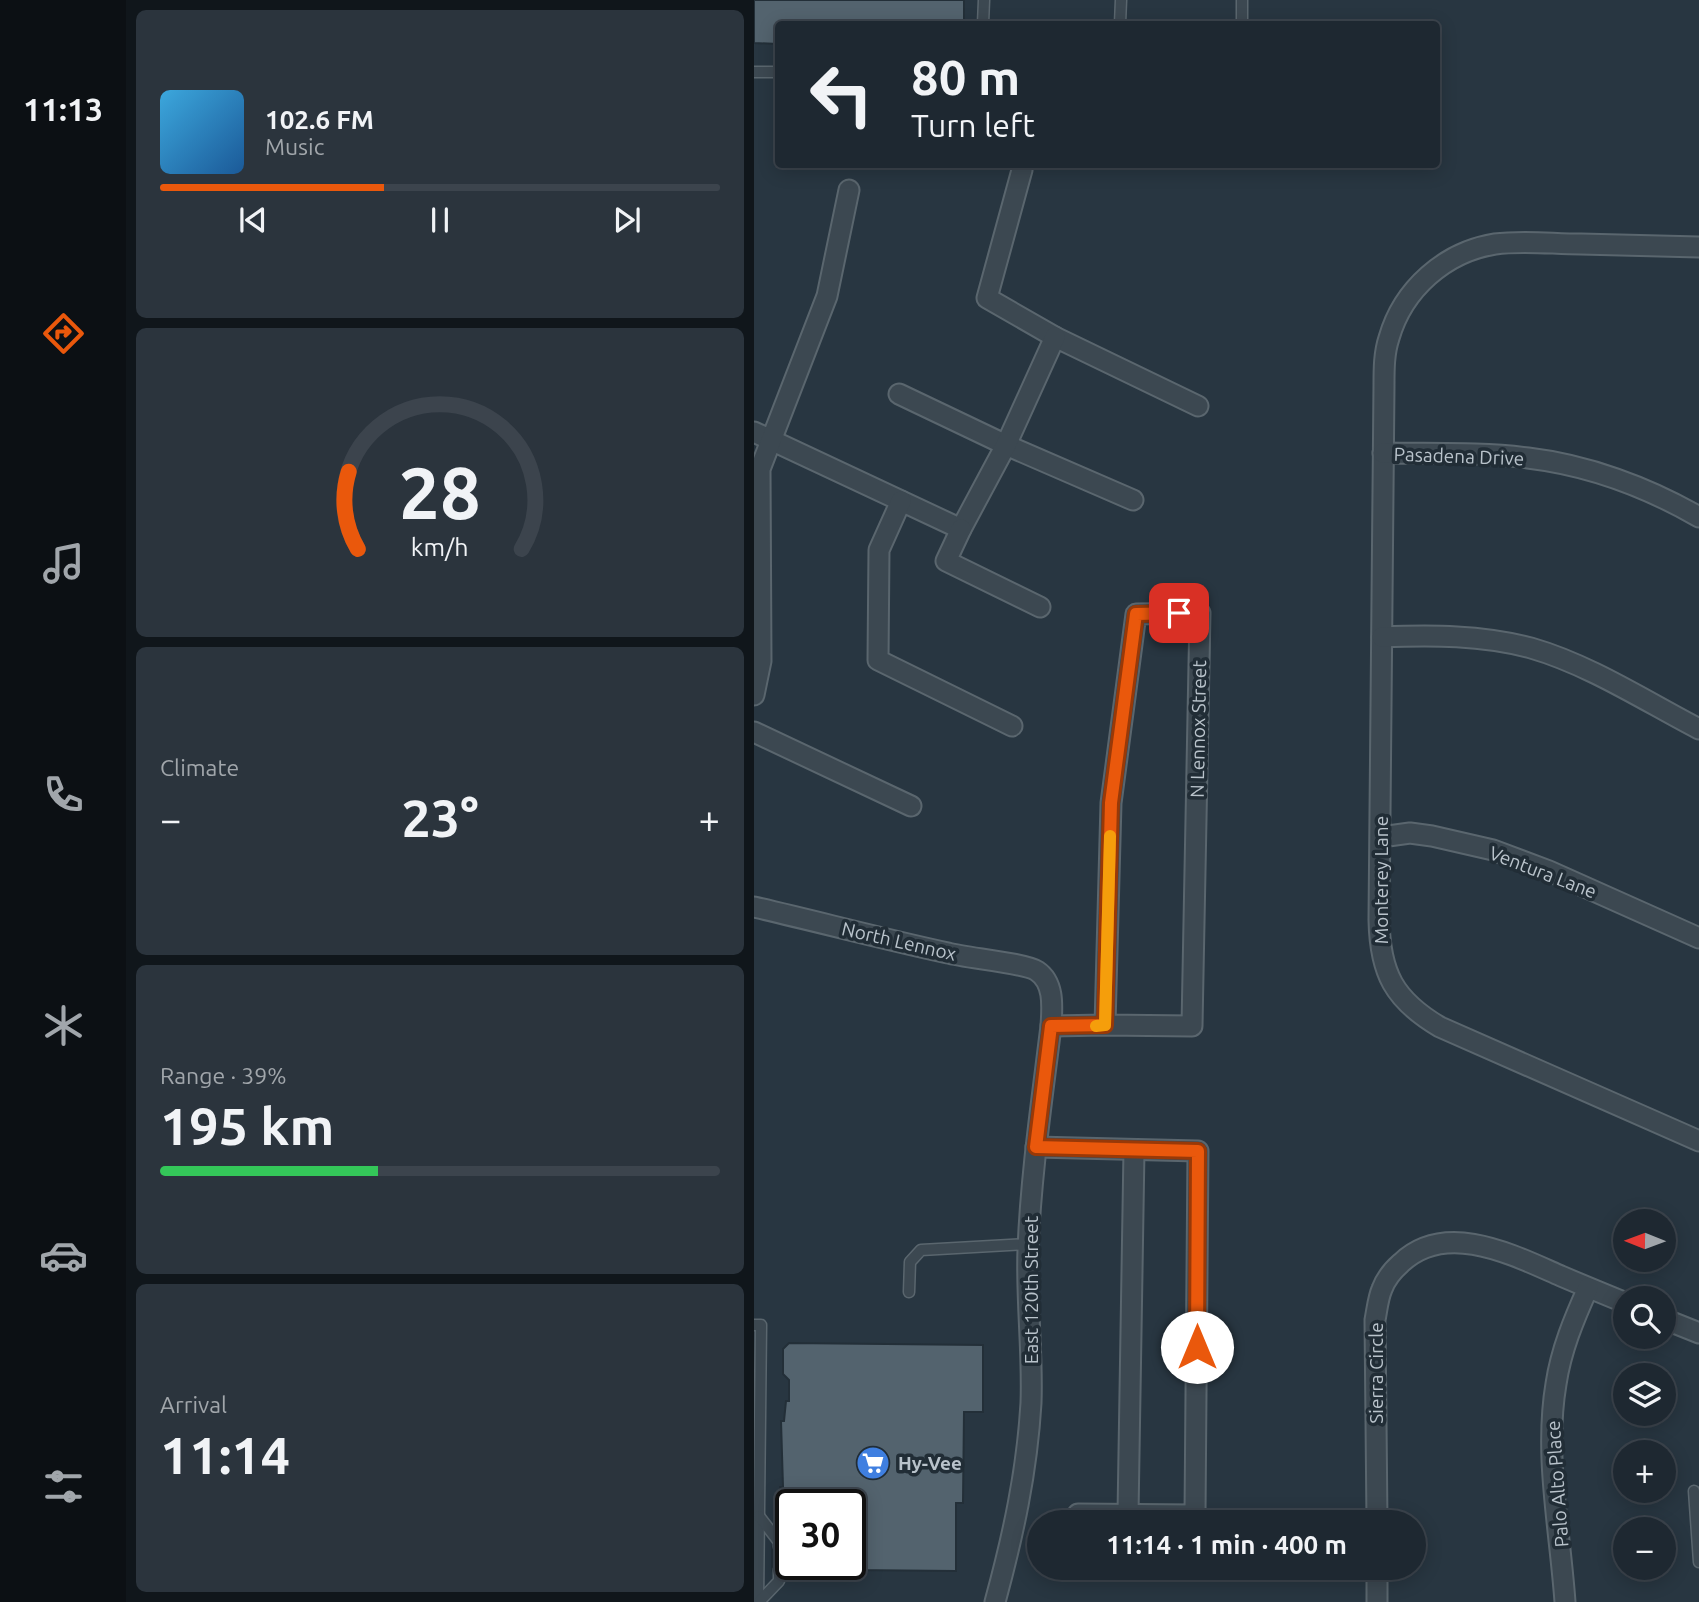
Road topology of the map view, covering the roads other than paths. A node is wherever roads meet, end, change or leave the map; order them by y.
1 (984, 0) edge
2 (1121, 0) edge
3 (1242, 0) edge
4 (983, 21) edge
5 (1120, 21) edge
6 (1242, 21) edge
7 (754, 72) edge
8 (775, 72) edge
9 (1022, 170) dead end
10 (849, 190) dead end
11 (1699, 247) edge
12 (1055, 337) junction
13 (899, 394) dead end
14 (1198, 406) dead end
15 (762, 436) edge
16 (1007, 445) junction
17 (1383, 453) junction
18 (1133, 500) dead end
19 (901, 501) junction
20 (1697, 512) edge
21 (961, 529) junction
22 (1040, 607) dead end
23 (1382, 637) junction
24 (754, 695) edge
25 (1012, 726) dead end
26 (1699, 729) edge
27 (754, 732) edge
28 (911, 806) dead end
29 (1381, 837) junction
30 (754, 907) edge
31 (1699, 938) edge
32 (1043, 976) joint
33 (1105, 1025) junction
34 (1051, 1026) junction
35 (1699, 1140) edge
36 (1036, 1147) junction
37 (1134, 1150) junction
38 (1029, 1244) junction
39 (1588, 1288) junction
40 (909, 1292) dead end
41 (1613, 1298) edge
42 (1676, 1324) edge
43 (754, 1325) edge
44 (1699, 1333) edge
45 (1694, 1491) dead end
46 (1128, 1510) edge
47 (1195, 1510) edge
48 (1377, 1510) edge
49 (759, 1516) junction
50 (775, 1537) edge
51 (1699, 1562) edge
52 (779, 1580) edge
53 (1377, 1580) edge
54 (759, 1602) edge
55 (995, 1602) edge
56 (1377, 1602) edge
57 (1565, 1602) edge

1 - 4 lane
2 - 5 lane
3 - 6 lane
7 - 8 lane
9 - 12 street
10 - 15 street
11 - 17 street, Pasadena Drive
12 - 14 street
12 - 16 street
13 - 16 street
15 - 19 street
15 - 24 street
16 - 18 street
16 - 21 street
17 - 20 street, Pasadena Drive
17 - 23 street, Monterey Lane
19 - 21 street
19 - 25 street
21 - 22 street
23 - 26 street
23 - 29 street, Monterey Lane
27 - 28 street
29 - 31 street, Ventura Lane
29 - 35 street, Monterey Lane
30 - 32 street, North Lennox
32 - 34 street, East 120th Street
33 - 33 street, N Lennox Street
33 - 34 street, N Lennox Street
34 - 36 street, East 120th Street
36 - 37 street
36 - 38 street, East 120th Street
37 - 46 street
37 - 47 street
38 - 40 lane
38 - 55 street, East 120th Street
39 - 41 street, Sierra Circle
39 - 48 street, Sierra Circle
39 - 57 street, Palo Alto Place
42 - 44 street
43 - 49 lane
45 - 51 lane
49 - 50 lane
49 - 54 lane
52 - 54 lane
53 - 56 street

